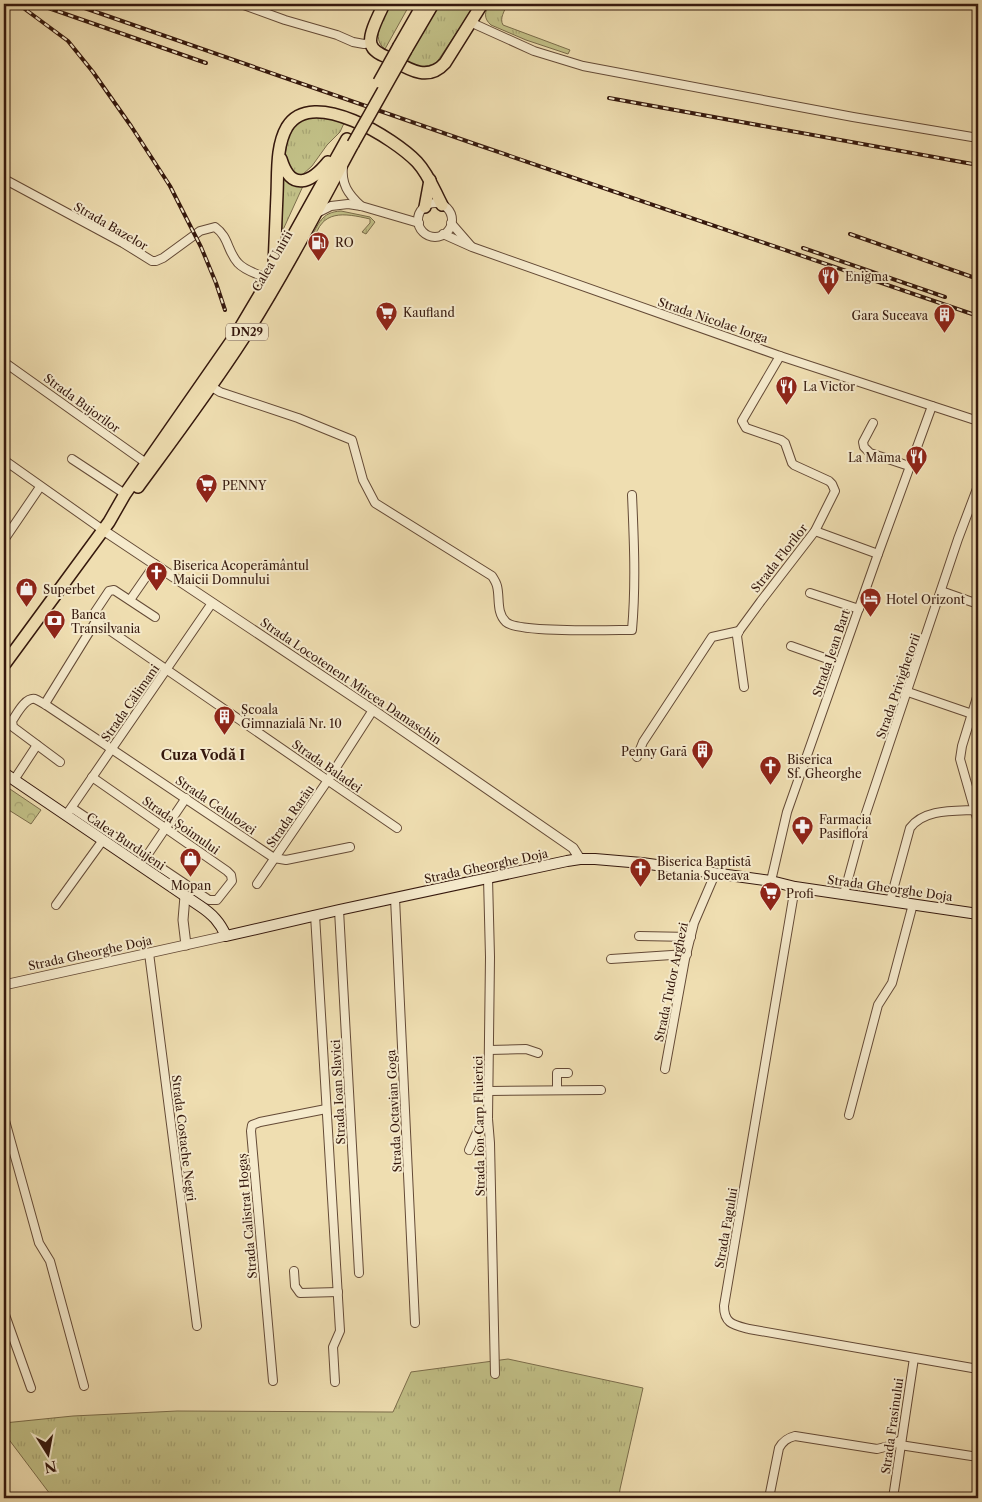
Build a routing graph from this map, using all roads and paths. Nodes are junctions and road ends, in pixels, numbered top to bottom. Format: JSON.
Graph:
{"nodes":[{"id":1,"x":241,"y":4,"type":"edge"},
{"id":2,"x":384,"y":4,"type":"edge"},
{"id":3,"x":423,"y":4,"type":"edge"},
{"id":4,"x":433,"y":4,"type":"edge"},
{"id":5,"x":482,"y":4,"type":"edge"},
{"id":6,"x":470,"y":22,"type":"junction"},
{"id":7,"x":370,"y":43,"type":"junction"},
{"id":8,"x":403,"y":48,"type":"junction"},
{"id":9,"x":978,"y":138,"type":"edge"},
{"id":10,"x":279,"y":152,"type":"junction"},
{"id":11,"x":340,"y":159,"type":"junction"},
{"id":12,"x":4,"y":179,"type":"edge"},
{"id":13,"x":430,"y":180,"type":"junction"},
{"id":14,"x":442,"y":205,"type":"junction"},
{"id":15,"x":361,"y":206,"type":"junction"},
{"id":16,"x":422,"y":210,"type":"junction"},
{"id":17,"x":315,"y":214,"type":"junction"},
{"id":18,"x":395,"y":215,"type":"junction"},
{"id":19,"x":418,"y":223,"type":"junction"},
{"id":20,"x":451,"y":223,"type":"junction"},
{"id":21,"x":443,"y":234,"type":"junction"},
{"id":22,"x":472,"y":247,"type":"junction"},
{"id":23,"x":272,"y":275,"type":"junction"},
{"id":24,"x":780,"y":356,"type":"junction"},
{"id":25,"x":4,"y":362,"type":"edge"},
{"id":26,"x":207,"y":385,"type":"junction"},
{"id":27,"x":932,"y":406,"type":"junction"},
{"id":28,"x":978,"y":421,"type":"edge"},
{"id":29,"x":873,"y":423,"type":"dead end"},
{"id":30,"x":72,"y":459,"type":"dead end"},
{"id":31,"x":4,"y":460,"type":"edge"},
{"id":32,"x":146,"y":463,"type":"junction"},
{"id":33,"x":909,"y":466,"type":"junction"},
{"id":34,"x":978,"y":486,"type":"edge"},
{"id":35,"x":40,"y":487,"type":"junction"},
{"id":36,"x":125,"y":494,"type":"junction"},
{"id":37,"x":632,"y":495,"type":"dead end"},
{"id":38,"x":112,"y":517,"type":"junction"},
{"id":39,"x":103,"y":530,"type":"junction"},
{"id":40,"x":816,"y":531,"type":"junction"},
{"id":41,"x":4,"y":540,"type":"edge"},
{"id":42,"x":878,"y":554,"type":"junction"},
{"id":43,"x":155,"y":564,"type":"junction"},
{"id":44,"x":941,"y":591,"type":"junction"},
{"id":45,"x":810,"y":594,"type":"dead end"},
{"id":46,"x":130,"y":600,"type":"junction"},
{"id":47,"x":212,"y":603,"type":"junction"},
{"id":48,"x":978,"y":604,"type":"edge"},
{"id":49,"x":858,"y":609,"type":"junction"},
{"id":50,"x":155,"y":617,"type":"dead end"},
{"id":51,"x":96,"y":622,"type":"junction"},
{"id":52,"x":739,"y":631,"type":"junction"},
{"id":53,"x":791,"y":646,"type":"dead end"},
{"id":54,"x":5,"y":662,"type":"edge"},
{"id":55,"x":839,"y":663,"type":"junction"},
{"id":56,"x":166,"y":669,"type":"junction"},
{"id":57,"x":744,"y":686,"type":"dead end"},
{"id":58,"x":908,"y":692,"type":"junction"},
{"id":59,"x":978,"y":694,"type":"edge"},
{"id":60,"x":46,"y":705,"type":"junction"},
{"id":61,"x":373,"y":710,"type":"junction"},
{"id":62,"x":975,"y":715,"type":"edge"},
{"id":63,"x":37,"y":746,"type":"junction"},
{"id":64,"x":111,"y":749,"type":"junction"},
{"id":65,"x":637,"y":756,"type":"dead end"},
{"id":66,"x":60,"y":762,"type":"dead end"},
{"id":67,"x":4,"y":773,"type":"edge"},
{"id":68,"x":92,"y":777,"type":"junction"},
{"id":69,"x":14,"y":780,"type":"junction"},
{"id":70,"x":328,"y":780,"type":"junction"},
{"id":71,"x":186,"y":798,"type":"junction"},
{"id":72,"x":975,"y":810,"type":"junction"},
{"id":73,"x":69,"y":811,"type":"junction"},
{"id":74,"x":978,"y":822,"type":"edge"},
{"id":75,"x":166,"y":828,"type":"junction"},
{"id":76,"x":397,"y":828,"type":"dead end"},
{"id":77,"x":103,"y":840,"type":"junction"},
{"id":78,"x":350,"y":847,"type":"dead end"},
{"id":79,"x":146,"y":857,"type":"junction"},
{"id":80,"x":274,"y":858,"type":"junction"},
{"id":81,"x":580,"y":859,"type":"junction"},
{"id":82,"x":715,"y":874,"type":"junction"},
{"id":83,"x":488,"y":878,"type":"junction"},
{"id":84,"x":770,"y":881,"type":"junction"},
{"id":85,"x":258,"y":884,"type":"dead end"},
{"id":86,"x":795,"y":887,"type":"junction"},
{"id":87,"x":844,"y":894,"type":"junction"},
{"id":88,"x":184,"y":896,"type":"junction"},
{"id":89,"x":395,"y":898,"type":"junction"},
{"id":90,"x":890,"y":901,"type":"junction"},
{"id":91,"x":913,"y":904,"type":"junction"},
{"id":92,"x":56,"y":905,"type":"dead end"},
{"id":93,"x":339,"y":910,"type":"junction"},
{"id":94,"x":978,"y":914,"type":"edge"},
{"id":95,"x":315,"y":915,"type":"junction"},
{"id":96,"x":226,"y":936,"type":"junction"},
{"id":97,"x":639,"y":936,"type":"dead end"},
{"id":98,"x":691,"y":938,"type":"junction"},
{"id":99,"x":186,"y":945,"type":"junction"},
{"id":100,"x":149,"y":953,"type":"junction"},
{"id":101,"x":687,"y":954,"type":"junction"},
{"id":102,"x":611,"y":959,"type":"dead end"},
{"id":103,"x":4,"y":985,"type":"edge"},
{"id":104,"x":489,"y":1050,"type":"junction"},
{"id":105,"x":538,"y":1053,"type":"dead end"},
{"id":106,"x":665,"y":1069,"type":"dead end"},
{"id":107,"x":568,"y":1073,"type":"dead end"},
{"id":108,"x":557,"y":1090,"type":"junction"},
{"id":109,"x":601,"y":1090,"type":"dead end"},
{"id":110,"x":489,"y":1091,"type":"junction"},
{"id":111,"x":326,"y":1109,"type":"junction"},
{"id":112,"x":849,"y":1115,"type":"dead end"},
{"id":113,"x":4,"y":1117,"type":"edge"},
{"id":114,"x":488,"y":1119,"type":"junction"},
{"id":115,"x":469,"y":1150,"type":"dead end"},
{"id":116,"x":294,"y":1272,"type":"dead end"},
{"id":117,"x":359,"y":1273,"type":"dead end"},
{"id":118,"x":338,"y":1292,"type":"junction"},
{"id":119,"x":4,"y":1312,"type":"edge"},
{"id":120,"x":415,"y":1323,"type":"dead end"},
{"id":121,"x":197,"y":1326,"type":"dead end"},
{"id":122,"x":914,"y":1358,"type":"junction"},
{"id":123,"x":978,"y":1369,"type":"edge"},
{"id":124,"x":495,"y":1374,"type":"dead end"},
{"id":125,"x":273,"y":1381,"type":"dead end"},
{"id":126,"x":335,"y":1382,"type":"dead end"},
{"id":127,"x":84,"y":1386,"type":"dead end"},
{"id":128,"x":31,"y":1388,"type":"dead end"},
{"id":129,"x":900,"y":1443,"type":"junction"},
{"id":130,"x":978,"y":1457,"type":"edge"},
{"id":131,"x":769,"y":1498,"type":"edge"},
{"id":132,"x":893,"y":1498,"type":"edge"}],
"edges":[{"from":1,"to":7,"type":"street"},
{"from":2,"to":7,"type":"main road"},
{"from":3,"to":8,"type":"main road","name":"Calea Unirii","number":"DN29"},
{"from":4,"to":8,"type":"main road","name":"Calea Unirii","number":"DN29"},
{"from":5,"to":6,"type":"main road"},
{"from":6,"to":7,"type":"main road"},
{"from":6,"to":9,"type":"street"},
{"from":8,"to":11,"type":"main road","name":"Calea Unirii","number":"DN29","bridge":true},
{"from":10,"to":11,"type":"main road"},
{"from":10,"to":13,"type":"main road"},
{"from":10,"to":23,"type":"main road"},
{"from":11,"to":15,"type":"street"},
{"from":11,"to":17,"type":"main road","name":"Calea Unirii","number":"DN29"},
{"from":11,"to":23,"type":"main road","name":"Calea Unirii","number":"DN29"},
{"from":12,"to":23,"type":"street","name":"Strada Bazelor"},
{"from":13,"to":14,"type":"main road"},
{"from":13,"to":16,"type":"main road"},
{"from":14,"to":16,"type":"street"},
{"from":14,"to":20,"type":"street"},
{"from":15,"to":17,"type":"street","name":"Strada Nicolae Iorga"},
{"from":15,"to":18,"type":"street","name":"Strada Nicolae Iorga"},
{"from":16,"to":18,"type":"street"},
{"from":16,"to":19,"type":"street"},
{"from":17,"to":26,"type":"main road","name":"Calea Unirii","number":"DN29"},
{"from":18,"to":19,"type":"street","name":"Strada Nicolae Iorga"},
{"from":19,"to":21,"type":"street","name":"Strada Nicolae Iorga"},
{"from":20,"to":21,"type":"street"},
{"from":20,"to":22,"type":"street"},
{"from":21,"to":22,"type":"street","name":"Strada Nicolae Iorga"},
{"from":22,"to":24,"type":"street","name":"Strada Nicolae Iorga"},
{"from":23,"to":26,"type":"main road","name":"Calea Unirii","number":"DN29"},
{"from":24,"to":27,"type":"street","name":"Strada Nicolae Iorga"},
{"from":24,"to":40,"type":"street","name":"Strada Florilor"},
{"from":25,"to":32,"type":"street","name":"Strada Bujorilor"},
{"from":26,"to":32,"type":"main road","name":"Calea Unirii","number":"DN29"},
{"from":26,"to":37,"type":"street"},
{"from":26,"to":38,"type":"main road","name":"Calea Unirii","number":"DN29"},
{"from":27,"to":28,"type":"street","name":"Strada Nicolae Iorga"},
{"from":27,"to":33,"type":"street","name":"Strada Jean Bart"},
{"from":29,"to":33,"type":"street"},
{"from":30,"to":36,"type":"street"},
{"from":31,"to":35,"type":"street"},
{"from":32,"to":36,"type":"main road","name":"Calea Unirii","number":"DN29"},
{"from":33,"to":42,"type":"street","name":"Strada Jean Bart"},
{"from":34,"to":44,"type":"street","name":"Strada Privighetorii"},
{"from":35,"to":39,"type":"street"},
{"from":35,"to":41,"type":"street"},
{"from":36,"to":38,"type":"main road","name":"Calea Unirii","number":"DN29"},
{"from":38,"to":39,"type":"main road","name":"Calea Unirii","number":"DN29"},
{"from":39,"to":43,"type":"street","name":"Strada Locotenent Mircea Damaschin"},
{"from":39,"to":54,"type":"main road","name":"Calea Unirii","number":"DN29"},
{"from":40,"to":42,"type":"street"},
{"from":40,"to":52,"type":"street","name":"Strada Florilor"},
{"from":42,"to":49,"type":"street","name":"Strada Jean Bart"},
{"from":43,"to":46,"type":"street"},
{"from":43,"to":47,"type":"street","name":"Strada Locotenent Mircea Damaschin"},
{"from":44,"to":48,"type":"street"},
{"from":44,"to":58,"type":"street","name":"Strada Privighetorii"},
{"from":45,"to":49,"type":"street"},
{"from":46,"to":50,"type":"street"},
{"from":46,"to":51,"type":"street"},
{"from":47,"to":56,"type":"street","name":"Strada Călimani"},
{"from":47,"to":61,"type":"street","name":"Strada Locotenent Mircea Damaschin"},
{"from":49,"to":55,"type":"street","name":"Strada Jean Bart"},
{"from":51,"to":56,"type":"street","name":"Strada Baladei"},
{"from":51,"to":60,"type":"street"},
{"from":52,"to":57,"type":"street"},
{"from":52,"to":65,"type":"street"},
{"from":53,"to":55,"type":"street"},
{"from":55,"to":84,"type":"street","name":"Strada Jean Bart"},
{"from":56,"to":64,"type":"street","name":"Strada Călimani"},
{"from":56,"to":70,"type":"street","name":"Strada Baladei"},
{"from":58,"to":62,"type":"street"},
{"from":58,"to":87,"type":"street","name":"Strada Privighetorii"},
{"from":59,"to":62,"type":"street"},
{"from":60,"to":63,"type":"street"},
{"from":60,"to":64,"type":"street","name":"Strada Celulozei"},
{"from":61,"to":70,"type":"street","name":"Strada Rarău"},
{"from":61,"to":81,"type":"street","name":"Strada Locotenent Mircea Damaschin"},
{"from":62,"to":72,"type":"street"},
{"from":63,"to":66,"type":"street"},
{"from":63,"to":69,"type":"street"},
{"from":64,"to":68,"type":"street","name":"Strada Călimani"},
{"from":64,"to":71,"type":"street","name":"Strada Celulozei"},
{"from":67,"to":69,"type":"main road","name":"Calea Burdujeni"},
{"from":68,"to":73,"type":"street","name":"Strada Călimani"},
{"from":68,"to":75,"type":"street","name":"Strada Șoimului"},
{"from":69,"to":73,"type":"main road","name":"Calea Burdujeni"},
{"from":70,"to":76,"type":"street","name":"Strada Baladei"},
{"from":70,"to":80,"type":"street","name":"Strada Rarău"},
{"from":71,"to":75,"type":"street"},
{"from":71,"to":80,"type":"street","name":"Strada Celulozei"},
{"from":72,"to":74,"type":"street"},
{"from":72,"to":90,"type":"street"},
{"from":73,"to":77,"type":"main road","name":"Calea Burdujeni"},
{"from":73,"to":79,"type":"street"},
{"from":75,"to":79,"type":"street"},
{"from":75,"to":79,"type":"street","name":"Strada Șoimului"},
{"from":77,"to":88,"type":"main road","name":"Calea Burdujeni"},
{"from":77,"to":92,"type":"street"},
{"from":78,"to":80,"type":"street","name":"Strada Rarău"},
{"from":80,"to":85,"type":"street","name":"Strada Rarău"},
{"from":81,"to":82,"type":"main road","name":"Strada Gheorghe Doja"},
{"from":81,"to":83,"type":"main road","name":"Strada Gheorghe Doja"},
{"from":82,"to":84,"type":"main road","name":"Strada Gheorghe Doja"},
{"from":82,"to":98,"type":"street","name":"Strada Tudor Arghezi"},
{"from":83,"to":89,"type":"main road","name":"Strada Gheorghe Doja"},
{"from":83,"to":104,"type":"street","name":"Strada Ion Carp Fluierici"},
{"from":84,"to":86,"type":"main road","name":"Strada Gheorghe Doja"},
{"from":86,"to":87,"type":"main road","name":"Strada Gheorghe Doja"},
{"from":86,"to":122,"type":"street","name":"Strada Fagului"},
{"from":87,"to":90,"type":"main road","name":"Strada Gheorghe Doja"},
{"from":88,"to":96,"type":"main road","name":"Calea Burdujeni"},
{"from":88,"to":99,"type":"street"},
{"from":89,"to":93,"type":"main road","name":"Strada Gheorghe Doja"},
{"from":89,"to":120,"type":"street","name":"Strada Octavian Goga"},
{"from":90,"to":91,"type":"main road","name":"Strada Gheorghe Doja"},
{"from":91,"to":94,"type":"main road","name":"Strada Gheorghe Doja"},
{"from":91,"to":112,"type":"street"},
{"from":93,"to":95,"type":"main road","name":"Strada Gheorghe Doja"},
{"from":93,"to":117,"type":"street","name":"Strada Ioan Slavici"},
{"from":95,"to":96,"type":"main road","name":"Strada Gheorghe Doja"},
{"from":95,"to":111,"type":"street"},
{"from":96,"to":99,"type":"street","name":"Strada Gheorghe Doja"},
{"from":97,"to":98,"type":"street"},
{"from":98,"to":101,"type":"street","name":"Strada Tudor Arghezi"},
{"from":99,"to":100,"type":"street","name":"Strada Gheorghe Doja"},
{"from":100,"to":103,"type":"street","name":"Strada Gheorghe Doja"},
{"from":100,"to":121,"type":"street","name":"Strada Costache Negri"},
{"from":101,"to":102,"type":"street"},
{"from":101,"to":106,"type":"street","name":"Strada Tudor Arghezi"},
{"from":104,"to":105,"type":"street"},
{"from":104,"to":110,"type":"street","name":"Strada Ion Carp Fluierici"},
{"from":107,"to":108,"type":"street"},
{"from":108,"to":109,"type":"street"},
{"from":108,"to":110,"type":"street"},
{"from":110,"to":114,"type":"street","name":"Strada Ion Carp Fluierici"},
{"from":111,"to":118,"type":"street"},
{"from":111,"to":125,"type":"street","name":"Strada Calistrat Hogaș"},
{"from":113,"to":127,"type":"street"},
{"from":114,"to":115,"type":"street"},
{"from":114,"to":124,"type":"street","name":"Strada Ion Carp Fluierici"},
{"from":116,"to":118,"type":"street"},
{"from":118,"to":126,"type":"street"},
{"from":119,"to":128,"type":"street"},
{"from":122,"to":123,"type":"street","name":"Strada Fagului"},
{"from":122,"to":129,"type":"street","name":"Strada Frasinului"},
{"from":129,"to":130,"type":"street"},
{"from":129,"to":131,"type":"street"},
{"from":129,"to":132,"type":"street","name":"Strada Frasinului"}]}
